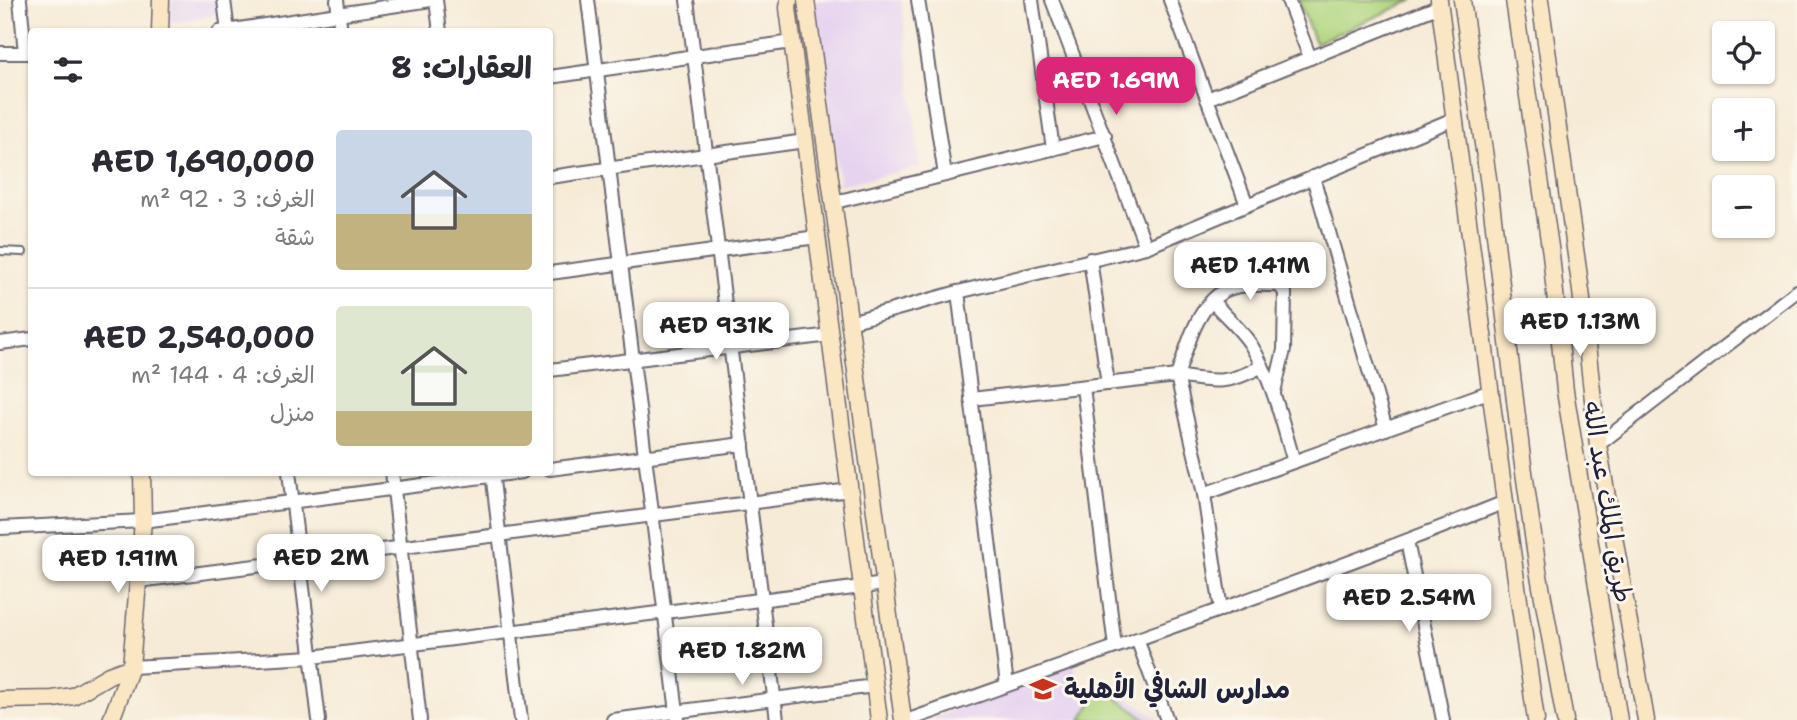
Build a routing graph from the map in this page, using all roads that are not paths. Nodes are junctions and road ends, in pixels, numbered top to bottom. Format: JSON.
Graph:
{"nodes":[{"id":1,"x":20,"y":0,"type":"edge"},
{"id":2,"x":161,"y":0,"type":"edge"},
{"id":3,"x":224,"y":0,"type":"edge"},
{"id":4,"x":337,"y":0,"type":"edge"},
{"id":5,"x":434,"y":0,"type":"edge"},
{"id":6,"x":587,"y":0,"type":"edge"},
{"id":7,"x":687,"y":0,"type":"edge"},
{"id":8,"x":789,"y":0,"type":"edge"},
{"id":9,"x":806,"y":0,"type":"edge"},
{"id":10,"x":918,"y":0,"type":"edge"},
{"id":11,"x":1032,"y":0,"type":"edge"},
{"id":12,"x":1052,"y":0,"type":"edge"},
{"id":13,"x":1170,"y":0,"type":"edge"},
{"id":14,"x":1288,"y":0,"type":"edge"},
{"id":15,"x":1462,"y":0,"type":"edge"},
{"id":16,"x":1514,"y":0,"type":"edge"},
{"id":17,"x":1540,"y":0,"type":"edge"},
{"id":18,"x":1440,"y":3,"type":"edge"},
{"id":19,"x":339,"y":14,"type":"junction"},
{"id":20,"x":160,"y":28,"type":"edge"},
{"id":21,"x":225,"y":28,"type":"edge"},
{"id":22,"x":245,"y":28,"type":"edge"},
{"id":23,"x":341,"y":28,"type":"edge"},
{"id":24,"x":439,"y":28,"type":"edge"},
{"id":25,"x":792,"y":42,"type":"junction"},
{"id":26,"x":0,"y":52,"type":"edge"},
{"id":27,"x":28,"y":53,"type":"edge"},
{"id":28,"x":694,"y":56,"type":"junction"},
{"id":29,"x":1310,"y":58,"type":"junction"},
{"id":30,"x":596,"y":70,"type":"junction"},
{"id":31,"x":553,"y":77,"type":"edge"},
{"id":32,"x":1207,"y":99,"type":"junction"},
{"id":33,"x":1456,"y":118,"type":"junction"},
{"id":34,"x":1105,"y":136,"type":"junction"},
{"id":35,"x":805,"y":141,"type":"junction"},
{"id":36,"x":1458,"y":142,"type":"junction"},
{"id":37,"x":1053,"y":149,"type":"junction"},
{"id":38,"x":707,"y":154,"type":"junction"},
{"id":39,"x":607,"y":168,"type":"junction"},
{"id":40,"x":945,"y":175,"type":"junction"},
{"id":41,"x":553,"y":177,"type":"edge"},
{"id":42,"x":1313,"y":177,"type":"junction"},
{"id":43,"x":1489,"y":185,"type":"junction"},
{"id":44,"x":835,"y":202,"type":"junction"},
{"id":45,"x":1247,"y":205,"type":"junction"},
{"id":46,"x":817,"y":237,"type":"junction"},
{"id":47,"x":1146,"y":247,"type":"junction"},
{"id":48,"x":719,"y":250,"type":"junction"},
{"id":49,"x":0,"y":251,"type":"edge"},
{"id":50,"x":23,"y":252,"type":"dead end"},
{"id":51,"x":1090,"y":260,"type":"junction"},
{"id":52,"x":620,"y":264,"type":"junction"},
{"id":53,"x":553,"y":273,"type":"edge"},
{"id":54,"x":1797,"y":291,"type":"edge"},
{"id":55,"x":957,"y":292,"type":"junction"},
{"id":56,"x":1212,"y":301,"type":"junction"},
{"id":57,"x":850,"y":322,"type":"junction"},
{"id":58,"x":830,"y":335,"type":"junction"},
{"id":59,"x":28,"y":340,"type":"edge"},
{"id":60,"x":0,"y":343,"type":"edge"},
{"id":61,"x":731,"y":348,"type":"junction"},
{"id":62,"x":633,"y":360,"type":"junction"},
{"id":63,"x":1262,"y":366,"type":"junction"},
{"id":64,"x":553,"y":370,"type":"edge"},
{"id":65,"x":1177,"y":376,"type":"junction"},
{"id":66,"x":1108,"y":384,"type":"junction"},
{"id":67,"x":1083,"y":387,"type":"junction"},
{"id":68,"x":1491,"y":391,"type":"junction"},
{"id":69,"x":1274,"y":392,"type":"junction"},
{"id":70,"x":971,"y":400,"type":"junction"},
{"id":71,"x":1386,"y":429,"type":"junction"},
{"id":72,"x":743,"y":444,"type":"junction"},
{"id":73,"x":1598,"y":446,"type":"junction"},
{"id":74,"x":645,"y":457,"type":"junction"},
{"id":75,"x":1294,"y":462,"type":"junction"},
{"id":76,"x":553,"y":469,"type":"edge"},
{"id":77,"x":142,"y":476,"type":"edge"},
{"id":78,"x":290,"y":476,"type":"edge"},
{"id":79,"x":392,"y":476,"type":"edge"},
{"id":80,"x":479,"y":476,"type":"edge"},
{"id":81,"x":492,"y":476,"type":"edge"},
{"id":82,"x":394,"y":489,"type":"junction"},
{"id":83,"x":849,"y":490,"type":"junction"},
{"id":84,"x":1203,"y":494,"type":"junction"},
{"id":85,"x":293,"y":502,"type":"junction"},
{"id":86,"x":1505,"y":502,"type":"junction"},
{"id":87,"x":750,"y":503,"type":"junction"},
{"id":88,"x":652,"y":516,"type":"junction"},
{"id":89,"x":143,"y":521,"type":"junction"},
{"id":90,"x":0,"y":528,"type":"edge"},
{"id":91,"x":499,"y":535,"type":"junction"},
{"id":92,"x":1407,"y":541,"type":"junction"},
{"id":93,"x":400,"y":548,"type":"junction"},
{"id":94,"x":300,"y":560,"type":"junction"},
{"id":95,"x":138,"y":580,"type":"junction"},
{"id":96,"x":885,"y":584,"type":"junction"},
{"id":97,"x":862,"y":587,"type":"junction"},
{"id":98,"x":762,"y":600,"type":"junction"},
{"id":99,"x":1221,"y":610,"type":"junction"},
{"id":100,"x":664,"y":612,"type":"junction"},
{"id":101,"x":511,"y":631,"type":"junction"},
{"id":102,"x":1137,"y":639,"type":"junction"},
{"id":103,"x":412,"y":644,"type":"junction"},
{"id":104,"x":1115,"y":647,"type":"junction"},
{"id":105,"x":312,"y":657,"type":"junction"},
{"id":106,"x":131,"y":667,"type":"junction"},
{"id":107,"x":1007,"y":685,"type":"junction"},
{"id":108,"x":874,"y":686,"type":"junction"},
{"id":109,"x":775,"y":699,"type":"junction"},
{"id":110,"x":0,"y":700,"type":"edge"},
{"id":111,"x":677,"y":716,"type":"edge"},
{"id":112,"x":111,"y":720,"type":"edge"},
{"id":113,"x":319,"y":720,"type":"edge"},
{"id":114,"x":420,"y":720,"type":"edge"},
{"id":115,"x":522,"y":720,"type":"edge"},
{"id":116,"x":613,"y":720,"type":"edge"},
{"id":117,"x":777,"y":720,"type":"edge"},
{"id":118,"x":879,"y":720,"type":"edge"},
{"id":119,"x":903,"y":720,"type":"edge"},
{"id":120,"x":909,"y":720,"type":"edge"},
{"id":121,"x":1167,"y":720,"type":"edge"},
{"id":122,"x":1443,"y":720,"type":"edge"},
{"id":123,"x":1536,"y":720,"type":"edge"},
{"id":124,"x":1565,"y":720,"type":"edge"},
{"id":125,"x":1619,"y":720,"type":"edge"},
{"id":126,"x":1646,"y":720,"type":"edge"}],
"edges":[{"from":1,"to":27,"type":"street"},
{"from":2,"to":20,"type":"street"},
{"from":3,"to":21,"type":"street"},
{"from":4,"to":19,"type":"street"},
{"from":5,"to":19,"type":"street"},
{"from":5,"to":24,"type":"street"},
{"from":6,"to":30,"type":"street"},
{"from":7,"to":28,"type":"street"},
{"from":8,"to":25,"type":"street"},
{"from":9,"to":44,"type":"street"},
{"from":10,"to":40,"type":"street"},
{"from":11,"to":37,"type":"street"},
{"from":12,"to":34,"type":"street"},
{"from":13,"to":32,"type":"street"},
{"from":14,"to":29,"type":"street"},
{"from":15,"to":43,"type":"street"},
{"from":16,"to":125,"type":"street","name":"طريق الملك عبد الله"},
{"from":17,"to":73,"type":"street"},
{"from":18,"to":29,"type":"street"},
{"from":18,"to":33,"type":"street"},
{"from":19,"to":22,"type":"street"},
{"from":19,"to":23,"type":"street"},
{"from":25,"to":28,"type":"street"},
{"from":25,"to":35,"type":"street"},
{"from":26,"to":27,"type":"street"},
{"from":28,"to":30,"type":"street"},
{"from":28,"to":38,"type":"street"},
{"from":29,"to":32,"type":"street"},
{"from":30,"to":31,"type":"street"},
{"from":30,"to":39,"type":"street"},
{"from":32,"to":45,"type":"street"},
{"from":33,"to":36,"type":"street"},
{"from":33,"to":42,"type":"street"},
{"from":34,"to":37,"type":"street"},
{"from":34,"to":47,"type":"street"},
{"from":35,"to":38,"type":"street"},
{"from":35,"to":46,"type":"street"},
{"from":36,"to":43,"type":"street"},
{"from":36,"to":68,"type":"street"},
{"from":37,"to":40,"type":"street"},
{"from":38,"to":39,"type":"street"},
{"from":38,"to":48,"type":"street"},
{"from":39,"to":41,"type":"street"},
{"from":39,"to":52,"type":"street"},
{"from":40,"to":44,"type":"street"},
{"from":42,"to":45,"type":"street"},
{"from":42,"to":71,"type":"street"},
{"from":43,"to":124,"type":"street"},
{"from":44,"to":57,"type":"street"},
{"from":45,"to":47,"type":"street"},
{"from":46,"to":48,"type":"street"},
{"from":46,"to":58,"type":"street"},
{"from":47,"to":51,"type":"street"},
{"from":48,"to":52,"type":"street"},
{"from":48,"to":61,"type":"street"},
{"from":49,"to":50,"type":"lane"},
{"from":51,"to":55,"type":"street"},
{"from":51,"to":66,"type":"street"},
{"from":52,"to":53,"type":"street"},
{"from":52,"to":62,"type":"street"},
{"from":54,"to":73,"type":"street"},
{"from":55,"to":57,"type":"street"},
{"from":55,"to":70,"type":"street"},
{"from":56,"to":63,"type":"street"},
{"from":56,"to":65,"type":"street"},
{"from":56,"to":69,"type":"street"},
{"from":57,"to":96,"type":"street"},
{"from":58,"to":61,"type":"street"},
{"from":58,"to":83,"type":"street"},
{"from":59,"to":60,"type":"street"},
{"from":61,"to":62,"type":"street"},
{"from":61,"to":72,"type":"street"},
{"from":62,"to":64,"type":"street"},
{"from":62,"to":74,"type":"street"},
{"from":63,"to":65,"type":"street"},
{"from":63,"to":69,"type":"street"},
{"from":65,"to":66,"type":"street"},
{"from":65,"to":84,"type":"street"},
{"from":66,"to":67,"type":"street"},
{"from":67,"to":70,"type":"street"},
{"from":67,"to":104,"type":"street"},
{"from":68,"to":71,"type":"street"},
{"from":68,"to":86,"type":"street"},
{"from":69,"to":75,"type":"street"},
{"from":70,"to":107,"type":"street"},
{"from":71,"to":75,"type":"street"},
{"from":72,"to":74,"type":"street"},
{"from":72,"to":87,"type":"street"},
{"from":73,"to":126,"type":"street"},
{"from":74,"to":76,"type":"street"},
{"from":74,"to":88,"type":"street"},
{"from":75,"to":84,"type":"street"},
{"from":77,"to":89,"type":"street"},
{"from":78,"to":85,"type":"street"},
{"from":79,"to":82,"type":"street"},
{"from":80,"to":82,"type":"street"},
{"from":81,"to":91,"type":"street"},
{"from":82,"to":85,"type":"street"},
{"from":82,"to":93,"type":"street"},
{"from":83,"to":87,"type":"street"},
{"from":83,"to":97,"type":"street"},
{"from":84,"to":99,"type":"street"},
{"from":85,"to":89,"type":"street"},
{"from":85,"to":94,"type":"street"},
{"from":86,"to":92,"type":"street"},
{"from":86,"to":123,"type":"street"},
{"from":87,"to":88,"type":"street"},
{"from":87,"to":98,"type":"street"},
{"from":88,"to":91,"type":"street"},
{"from":88,"to":100,"type":"street"},
{"from":89,"to":90,"type":"street"},
{"from":89,"to":95,"type":"street"},
{"from":91,"to":93,"type":"street"},
{"from":91,"to":101,"type":"street"},
{"from":92,"to":99,"type":"street"},
{"from":92,"to":122,"type":"street"},
{"from":93,"to":94,"type":"street"},
{"from":93,"to":103,"type":"street"},
{"from":94,"to":95,"type":"street"},
{"from":94,"to":105,"type":"street"},
{"from":95,"to":106,"type":"street"},
{"from":96,"to":97,"type":"street"},
{"from":96,"to":119,"type":"street"},
{"from":97,"to":98,"type":"street"},
{"from":97,"to":108,"type":"street"},
{"from":98,"to":100,"type":"street"},
{"from":98,"to":109,"type":"street"},
{"from":99,"to":102,"type":"street"},
{"from":100,"to":101,"type":"street"},
{"from":100,"to":111,"type":"street"},
{"from":101,"to":103,"type":"street"},
{"from":101,"to":115,"type":"street"},
{"from":102,"to":104,"type":"street"},
{"from":102,"to":121,"type":"street"},
{"from":103,"to":105,"type":"street"},
{"from":103,"to":114,"type":"street"},
{"from":104,"to":107,"type":"street"},
{"from":105,"to":106,"type":"street"},
{"from":105,"to":113,"type":"street"},
{"from":106,"to":110,"type":"street"},
{"from":106,"to":112,"type":"street"},
{"from":107,"to":120,"type":"street"},
{"from":108,"to":109,"type":"street"},
{"from":108,"to":118,"type":"street"},
{"from":109,"to":111,"type":"street"},
{"from":109,"to":117,"type":"street"},
{"from":111,"to":116,"type":"street"}]}
